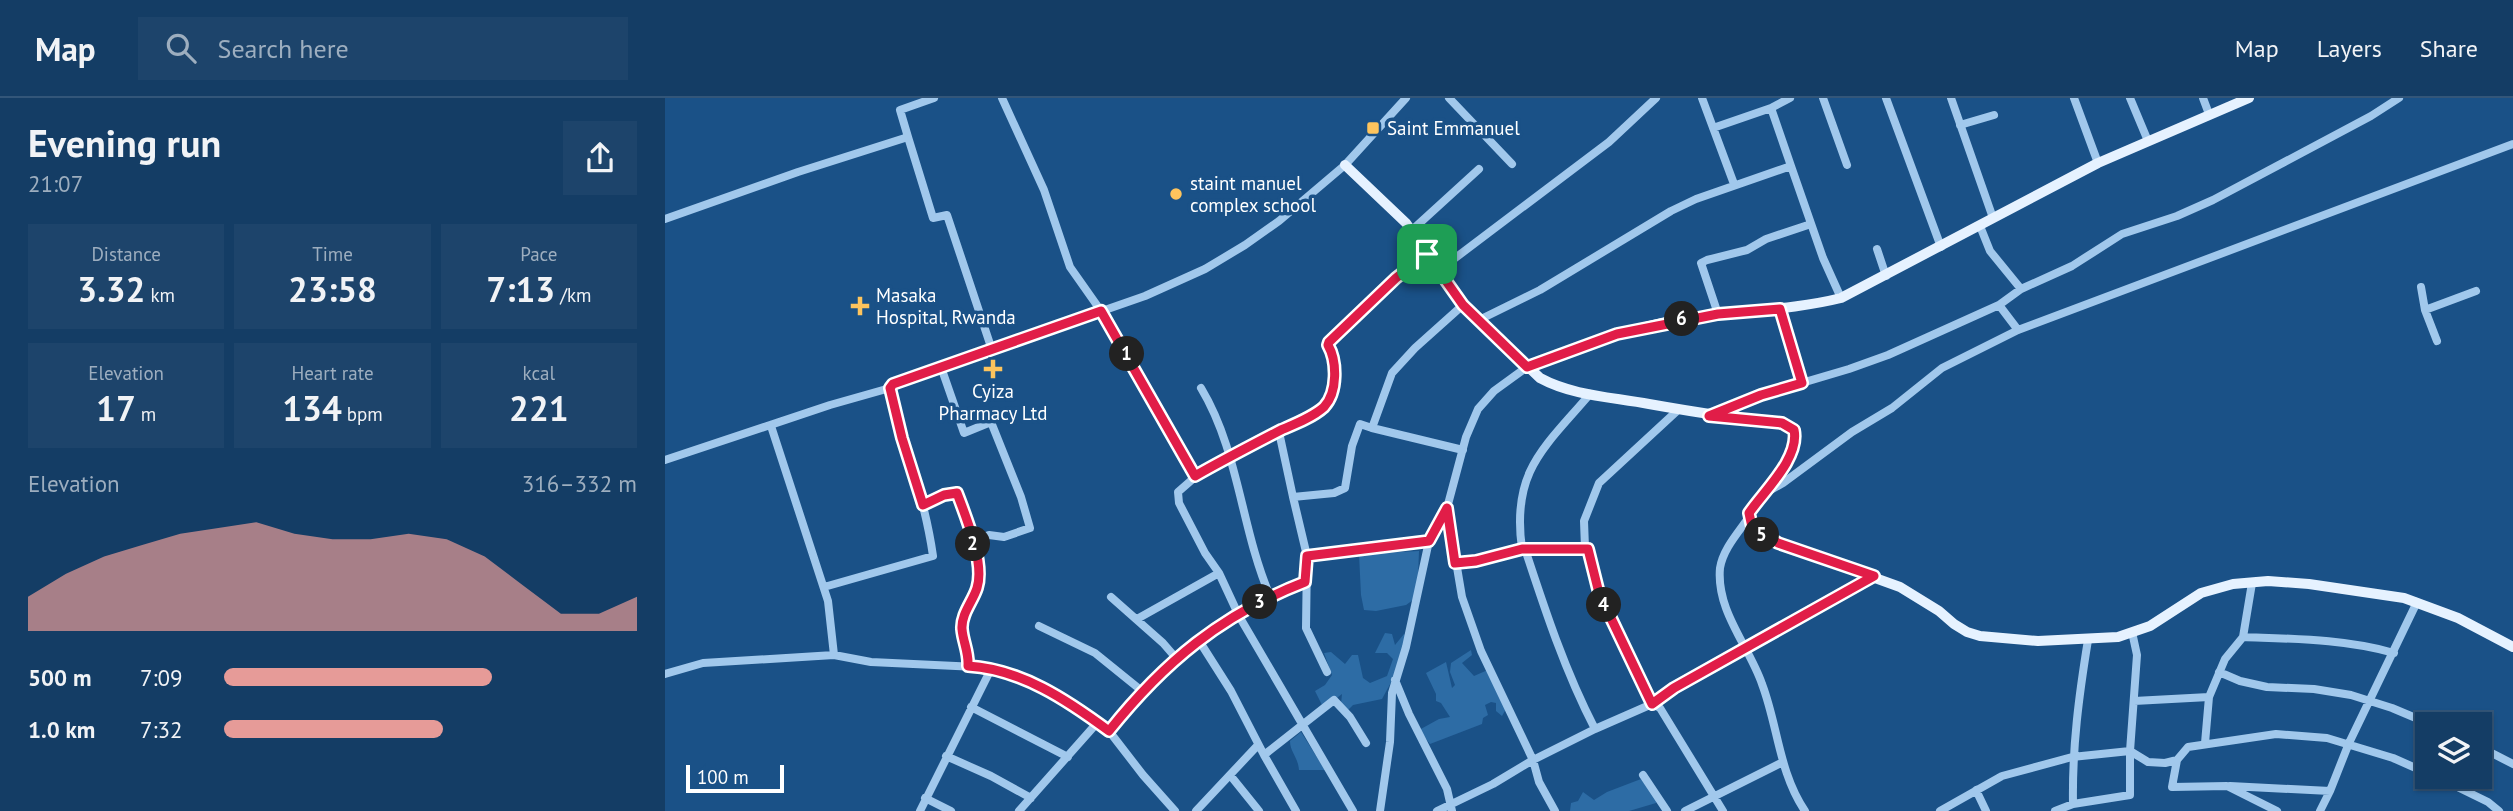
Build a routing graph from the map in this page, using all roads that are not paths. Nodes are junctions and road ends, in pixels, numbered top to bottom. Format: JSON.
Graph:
{"nodes":[{"id":1,"x":934,"y":98,"type":"edge"},
{"id":2,"x":1002,"y":98,"type":"edge"},
{"id":3,"x":1406,"y":98,"type":"edge"},
{"id":4,"x":1449,"y":98,"type":"edge"},
{"id":5,"x":1656,"y":98,"type":"edge"},
{"id":6,"x":1702,"y":98,"type":"edge"},
{"id":7,"x":1790,"y":98,"type":"edge"},
{"id":8,"x":1823,"y":98,"type":"edge"},
{"id":9,"x":1886,"y":98,"type":"edge"},
{"id":10,"x":1951,"y":98,"type":"edge"},
{"id":11,"x":2074,"y":98,"type":"edge"},
{"id":12,"x":2130,"y":98,"type":"edge"},
{"id":13,"x":2203,"y":98,"type":"edge"},
{"id":14,"x":2249,"y":98,"type":"edge"},
{"id":15,"x":2399,"y":98,"type":"edge"},
{"id":16,"x":1770,"y":108,"type":"junction"},
{"id":17,"x":2209,"y":114,"type":"junction"},
{"id":18,"x":1994,"y":115,"type":"dead end"},
{"id":19,"x":1960,"y":125,"type":"junction"},
{"id":20,"x":1713,"y":128,"type":"junction"},
{"id":21,"x":908,"y":137,"type":"junction"},
{"id":22,"x":2148,"y":141,"type":"junction"},
{"id":23,"x":2513,"y":144,"type":"edge"},
{"id":24,"x":2098,"y":163,"type":"junction"},
{"id":25,"x":1512,"y":164,"type":"dead end"},
{"id":26,"x":1345,"y":165,"type":"junction"},
{"id":27,"x":1847,"y":165,"type":"dead end"},
{"id":28,"x":1791,"y":166,"type":"junction"},
{"id":29,"x":1479,"y":169,"type":"dead end"},
{"id":30,"x":1734,"y":184,"type":"junction"},
{"id":31,"x":1993,"y":218,"type":"junction"},
{"id":32,"x":665,"y":219,"type":"edge"},
{"id":33,"x":1811,"y":223,"type":"junction"},
{"id":34,"x":1980,"y":226,"type":"junction"},
{"id":35,"x":1411,"y":231,"type":"junction"},
{"id":36,"x":1941,"y":247,"type":"junction"},
{"id":37,"x":1877,"y":249,"type":"dead end"},
{"id":38,"x":1427,"y":254,"type":"junction"},
{"id":39,"x":1438,"y":271,"type":"junction"},
{"id":40,"x":1886,"y":276,"type":"junction"},
{"id":41,"x":2421,"y":288,"type":"dead end"},
{"id":42,"x":2021,"y":289,"type":"junction"},
{"id":43,"x":2476,"y":291,"type":"dead end"},
{"id":44,"x":1842,"y":298,"type":"junction"},
{"id":45,"x":1463,"y":305,"type":"junction"},
{"id":46,"x":1999,"y":305,"type":"junction"},
{"id":47,"x":1780,"y":309,"type":"junction"},
{"id":48,"x":2425,"y":310,"type":"junction"},
{"id":49,"x":1101,"y":311,"type":"junction"},
{"id":50,"x":1718,"y":314,"type":"junction"},
{"id":51,"x":1479,"y":320,"type":"junction"},
{"id":52,"x":2018,"y":330,"type":"junction"},
{"id":53,"x":2437,"y":341,"type":"dead end"},
{"id":54,"x":992,"y":350,"type":"junction"},
{"id":55,"x":941,"y":367,"type":"junction"},
{"id":56,"x":1527,"y":367,"type":"junction"},
{"id":57,"x":1802,"y":383,"type":"junction"},
{"id":58,"x":890,"y":388,"type":"junction"},
{"id":59,"x":1201,"y":388,"type":"dead end"},
{"id":60,"x":1590,"y":394,"type":"junction"},
{"id":61,"x":1678,"y":410,"type":"junction"},
{"id":62,"x":1709,"y":416,"type":"junction"},
{"id":63,"x":771,"y":426,"type":"junction"},
{"id":64,"x":1372,"y":428,"type":"junction"},
{"id":65,"x":1279,"y":432,"type":"junction"},
{"id":66,"x":1463,"y":450,"type":"junction"},
{"id":67,"x":1229,"y":457,"type":"junction"},
{"id":68,"x":665,"y":460,"type":"edge"},
{"id":69,"x":1195,"y":476,"type":"junction"},
{"id":70,"x":1767,"y":492,"type":"junction"},
{"id":71,"x":1293,"y":497,"type":"junction"},
{"id":72,"x":923,"y":505,"type":"junction"},
{"id":73,"x":1447,"y":508,"type":"junction"},
{"id":74,"x":1749,"y":517,"type":"junction"},
{"id":75,"x":972,"y":541,"type":"junction"},
{"id":76,"x":1429,"y":541,"type":"junction"},
{"id":77,"x":1585,"y":548,"type":"junction"},
{"id":78,"x":1523,"y":549,"type":"junction"},
{"id":79,"x":1307,"y":556,"type":"junction"},
{"id":80,"x":1455,"y":563,"type":"junction"},
{"id":81,"x":1219,"y":573,"type":"junction"},
{"id":82,"x":1874,"y":576,"type":"junction"},
{"id":83,"x":1305,"y":582,"type":"junction"},
{"id":84,"x":2252,"y":583,"type":"junction"},
{"id":85,"x":824,"y":587,"type":"junction"},
{"id":86,"x":1270,"y":596,"type":"junction"},
{"id":87,"x":1111,"y":597,"type":"dead end"},
{"id":88,"x":2417,"y":603,"type":"junction"},
{"id":89,"x":1239,"y":616,"type":"junction"},
{"id":90,"x":1137,"y":619,"type":"junction"},
{"id":91,"x":1039,"y":626,"type":"dead end"},
{"id":92,"x":2132,"y":632,"type":"junction"},
{"id":93,"x":2243,"y":637,"type":"junction"},
{"id":94,"x":1198,"y":639,"type":"junction"},
{"id":95,"x":2088,"y":640,"type":"junction"},
{"id":96,"x":2513,"y":647,"type":"edge"},
{"id":97,"x":1744,"y":649,"type":"junction"},
{"id":98,"x":2394,"y":653,"type":"junction"},
{"id":99,"x":834,"y":655,"type":"junction"},
{"id":100,"x":1176,"y":657,"type":"junction"},
{"id":101,"x":968,"y":666,"type":"junction"},
{"id":102,"x":991,"y":669,"type":"junction"},
{"id":103,"x":1327,"y":673,"type":"dead end"},
{"id":104,"x":2219,"y":673,"type":"junction"},
{"id":105,"x":665,"y":674,"type":"edge"},
{"id":106,"x":1395,"y":680,"type":"junction"},
{"id":107,"x":1142,"y":691,"type":"junction"},
{"id":108,"x":2209,"y":697,"type":"junction"},
{"id":109,"x":2134,"y":701,"type":"junction"},
{"id":110,"x":2370,"y":702,"type":"junction"},
{"id":111,"x":1652,"y":704,"type":"junction"},
{"id":112,"x":971,"y":707,"type":"junction"},
{"id":113,"x":2415,"y":718,"type":"edge"},
{"id":114,"x":1097,"y":723,"type":"junction"},
{"id":115,"x":1302,"y":724,"type":"junction"},
{"id":116,"x":1595,"y":729,"type":"junction"},
{"id":117,"x":1109,"y":731,"type":"junction"},
{"id":118,"x":1366,"y":743,"type":"dead end"},
{"id":119,"x":2205,"y":743,"type":"junction"},
{"id":120,"x":2349,"y":743,"type":"junction"},
{"id":121,"x":1258,"y":745,"type":"junction"},
{"id":122,"x":2130,"y":751,"type":"junction"},
{"id":123,"x":2492,"y":753,"type":"edge"},
{"id":124,"x":1264,"y":755,"type":"junction"},
{"id":125,"x":946,"y":756,"type":"junction"},
{"id":126,"x":1067,"y":757,"type":"junction"},
{"id":127,"x":2072,"y":757,"type":"junction"},
{"id":128,"x":1533,"y":760,"type":"junction"},
{"id":129,"x":2177,"y":760,"type":"junction"},
{"id":130,"x":1783,"y":762,"type":"junction"},
{"id":131,"x":2513,"y":764,"type":"edge"},
{"id":132,"x":2415,"y":768,"type":"edge"},
{"id":133,"x":1230,"y":775,"type":"junction"},
{"id":134,"x":1643,"y":775,"type":"dead end"},
{"id":135,"x":2227,"y":786,"type":"junction"},
{"id":136,"x":2462,"y":789,"type":"edge"},
{"id":137,"x":1976,"y":790,"type":"junction"},
{"id":138,"x":2330,"y":791,"type":"junction"},
{"id":139,"x":1716,"y":796,"type":"junction"},
{"id":140,"x":925,"y":798,"type":"junction"},
{"id":141,"x":1031,"y":798,"type":"junction"},
{"id":142,"x":2073,"y":804,"type":"junction"},
{"id":143,"x":1451,"y":808,"type":"edge"},
{"id":144,"x":1024,"y":809,"type":"edge"},
{"id":145,"x":920,"y":811,"type":"edge"},
{"id":146,"x":951,"y":811,"type":"edge"},
{"id":147,"x":1175,"y":811,"type":"edge"},
{"id":148,"x":1196,"y":811,"type":"edge"},
{"id":149,"x":1259,"y":811,"type":"edge"},
{"id":150,"x":1296,"y":811,"type":"edge"},
{"id":151,"x":1353,"y":811,"type":"edge"},
{"id":152,"x":1380,"y":811,"type":"edge"},
{"id":153,"x":1437,"y":811,"type":"edge"},
{"id":154,"x":1555,"y":811,"type":"edge"},
{"id":155,"x":1667,"y":811,"type":"edge"},
{"id":156,"x":1685,"y":811,"type":"edge"},
{"id":157,"x":1723,"y":811,"type":"edge"},
{"id":158,"x":1805,"y":811,"type":"edge"},
{"id":159,"x":1940,"y":811,"type":"edge"},
{"id":160,"x":1986,"y":811,"type":"edge"},
{"id":161,"x":2055,"y":811,"type":"edge"},
{"id":162,"x":2277,"y":811,"type":"edge"},
{"id":163,"x":2320,"y":811,"type":"edge"},
{"id":164,"x":2499,"y":811,"type":"edge"}],
"edges":[{"from":1,"to":21,"type":"street"},
{"from":2,"to":49,"type":"street"},
{"from":3,"to":26,"type":"street"},
{"from":4,"to":25,"type":"street"},
{"from":5,"to":39,"type":"street"},
{"from":6,"to":20,"type":"street"},
{"from":7,"to":16,"type":"street"},
{"from":8,"to":27,"type":"street"},
{"from":9,"to":36,"type":"street"},
{"from":10,"to":19,"type":"street"},
{"from":11,"to":24,"type":"street"},
{"from":12,"to":22,"type":"street"},
{"from":13,"to":17,"type":"street"},
{"from":14,"to":17,"type":"main road"},
{"from":15,"to":42,"type":"street"},
{"from":16,"to":20,"type":"street"},
{"from":16,"to":28,"type":"street"},
{"from":17,"to":22,"type":"main road"},
{"from":18,"to":19,"type":"street"},
{"from":19,"to":31,"type":"street"},
{"from":20,"to":30,"type":"street"},
{"from":21,"to":32,"type":"street"},
{"from":21,"to":54,"type":"street"},
{"from":22,"to":24,"type":"main road"},
{"from":23,"to":52,"type":"street"},
{"from":24,"to":31,"type":"main road"},
{"from":26,"to":35,"type":"main road"},
{"from":26,"to":49,"type":"street"},
{"from":28,"to":30,"type":"street"},
{"from":28,"to":33,"type":"street"},
{"from":29,"to":35,"type":"street"},
{"from":30,"to":51,"type":"street"},
{"from":31,"to":34,"type":"main road"},
{"from":33,"to":44,"type":"street"},
{"from":33,"to":50,"type":"street"},
{"from":34,"to":36,"type":"main road"},
{"from":34,"to":42,"type":"street"},
{"from":35,"to":38,"type":"main road"},
{"from":36,"to":40,"type":"main road"},
{"from":37,"to":40,"type":"street"},
{"from":38,"to":39,"type":"main road"},
{"from":38,"to":65,"type":"street"},
{"from":39,"to":45,"type":"main road"},
{"from":40,"to":44,"type":"main road"},
{"from":41,"to":48,"type":"street"},
{"from":42,"to":46,"type":"street"},
{"from":43,"to":48,"type":"street"},
{"from":44,"to":47,"type":"main road"},
{"from":45,"to":51,"type":"main road"},
{"from":45,"to":64,"type":"street"},
{"from":46,"to":52,"type":"street"},
{"from":46,"to":57,"type":"street"},
{"from":47,"to":50,"type":"main road"},
{"from":47,"to":57,"type":"street"},
{"from":48,"to":53,"type":"street"},
{"from":49,"to":54,"type":"street"},
{"from":49,"to":69,"type":"street"},
{"from":50,"to":56,"type":"main road"},
{"from":51,"to":56,"type":"main road"},
{"from":52,"to":70,"type":"street"},
{"from":54,"to":55,"type":"street"},
{"from":55,"to":58,"type":"street"},
{"from":55,"to":75,"type":"street"},
{"from":56,"to":60,"type":"main road"},
{"from":56,"to":66,"type":"street"},
{"from":57,"to":62,"type":"street"},
{"from":58,"to":63,"type":"street"},
{"from":58,"to":72,"type":"street"},
{"from":59,"to":67,"type":"street"},
{"from":60,"to":61,"type":"main road"},
{"from":60,"to":78,"type":"street"},
{"from":61,"to":62,"type":"main road"},
{"from":61,"to":77,"type":"street"},
{"from":62,"to":70,"type":"main road"},
{"from":63,"to":68,"type":"street"},
{"from":63,"to":85,"type":"street"},
{"from":64,"to":66,"type":"street"},
{"from":64,"to":71,"type":"street"},
{"from":65,"to":67,"type":"street"},
{"from":65,"to":71,"type":"street"},
{"from":66,"to":73,"type":"street"},
{"from":67,"to":69,"type":"street"},
{"from":67,"to":86,"type":"street"},
{"from":69,"to":81,"type":"street"},
{"from":70,"to":74,"type":"main road"},
{"from":71,"to":79,"type":"street"},
{"from":72,"to":75,"type":"street"},
{"from":72,"to":85,"type":"street"},
{"from":73,"to":76,"type":"street"},
{"from":73,"to":80,"type":"street"},
{"from":74,"to":82,"type":"main road"},
{"from":74,"to":97,"type":"street"},
{"from":75,"to":101,"type":"street"},
{"from":76,"to":79,"type":"street"},
{"from":76,"to":106,"type":"street"},
{"from":77,"to":78,"type":"street"},
{"from":77,"to":111,"type":"street"},
{"from":78,"to":80,"type":"street"},
{"from":78,"to":116,"type":"street"},
{"from":79,"to":83,"type":"street"},
{"from":80,"to":128,"type":"street"},
{"from":81,"to":89,"type":"street"},
{"from":81,"to":90,"type":"street"},
{"from":82,"to":95,"type":"main road"},
{"from":82,"to":97,"type":"street"},
{"from":83,"to":86,"type":"street"},
{"from":83,"to":103,"type":"street"},
{"from":84,"to":88,"type":"main road"},
{"from":84,"to":92,"type":"main road"},
{"from":84,"to":93,"type":"street"},
{"from":85,"to":99,"type":"street"},
{"from":86,"to":89,"type":"street"},
{"from":87,"to":90,"type":"street"},
{"from":88,"to":96,"type":"main road"},
{"from":88,"to":98,"type":"street"},
{"from":89,"to":94,"type":"street"},
{"from":89,"to":115,"type":"street"},
{"from":90,"to":100,"type":"street"},
{"from":91,"to":107,"type":"street"},
{"from":92,"to":95,"type":"main road"},
{"from":92,"to":109,"type":"street"},
{"from":93,"to":98,"type":"street"},
{"from":93,"to":104,"type":"street"},
{"from":94,"to":100,"type":"street"},
{"from":94,"to":121,"type":"street"},
{"from":95,"to":127,"type":"street"},
{"from":97,"to":111,"type":"street"},
{"from":97,"to":130,"type":"street"},
{"from":98,"to":110,"type":"street"},
{"from":99,"to":101,"type":"street"},
{"from":99,"to":105,"type":"street"},
{"from":100,"to":107,"type":"street"},
{"from":101,"to":102,"type":"street"},
{"from":102,"to":112,"type":"street"},
{"from":102,"to":114,"type":"street"},
{"from":104,"to":108,"type":"street"},
{"from":104,"to":110,"type":"street"},
{"from":106,"to":143,"type":"street"},
{"from":106,"to":152,"type":"street"},
{"from":107,"to":117,"type":"street"},
{"from":108,"to":109,"type":"street"},
{"from":108,"to":119,"type":"street"},
{"from":109,"to":122,"type":"street"},
{"from":110,"to":113,"type":"street"},
{"from":110,"to":120,"type":"street"},
{"from":111,"to":116,"type":"street"},
{"from":111,"to":139,"type":"street"},
{"from":112,"to":125,"type":"street"},
{"from":112,"to":126,"type":"street"},
{"from":114,"to":117,"type":"street"},
{"from":114,"to":126,"type":"street"},
{"from":115,"to":118,"type":"street"},
{"from":115,"to":124,"type":"street"},
{"from":115,"to":151,"type":"street"},
{"from":116,"to":128,"type":"street"},
{"from":117,"to":147,"type":"street"},
{"from":119,"to":120,"type":"street"},
{"from":119,"to":129,"type":"street"},
{"from":120,"to":132,"type":"street"},
{"from":120,"to":138,"type":"street"},
{"from":121,"to":124,"type":"street"},
{"from":121,"to":133,"type":"street"},
{"from":122,"to":127,"type":"street"},
{"from":122,"to":129,"type":"street"},
{"from":122,"to":142,"type":"street"},
{"from":123,"to":131,"type":"street"},
{"from":124,"to":150,"type":"street"},
{"from":125,"to":140,"type":"street"},
{"from":125,"to":141,"type":"street"},
{"from":126,"to":141,"type":"street"},
{"from":127,"to":137,"type":"street"},
{"from":127,"to":142,"type":"street"},
{"from":128,"to":143,"type":"street"},
{"from":128,"to":154,"type":"street"},
{"from":129,"to":135,"type":"street"},
{"from":130,"to":139,"type":"street"},
{"from":130,"to":158,"type":"street"},
{"from":133,"to":148,"type":"street"},
{"from":133,"to":149,"type":"street"},
{"from":134,"to":155,"type":"street"},
{"from":135,"to":138,"type":"street"},
{"from":135,"to":162,"type":"street"},
{"from":136,"to":164,"type":"street"},
{"from":137,"to":159,"type":"street"},
{"from":137,"to":160,"type":"street"},
{"from":138,"to":163,"type":"street"},
{"from":139,"to":156,"type":"street"},
{"from":139,"to":157,"type":"street"},
{"from":140,"to":145,"type":"street"},
{"from":140,"to":146,"type":"street"},
{"from":141,"to":144,"type":"street"},
{"from":142,"to":161,"type":"street"},
{"from":143,"to":153,"type":"street"}]}
